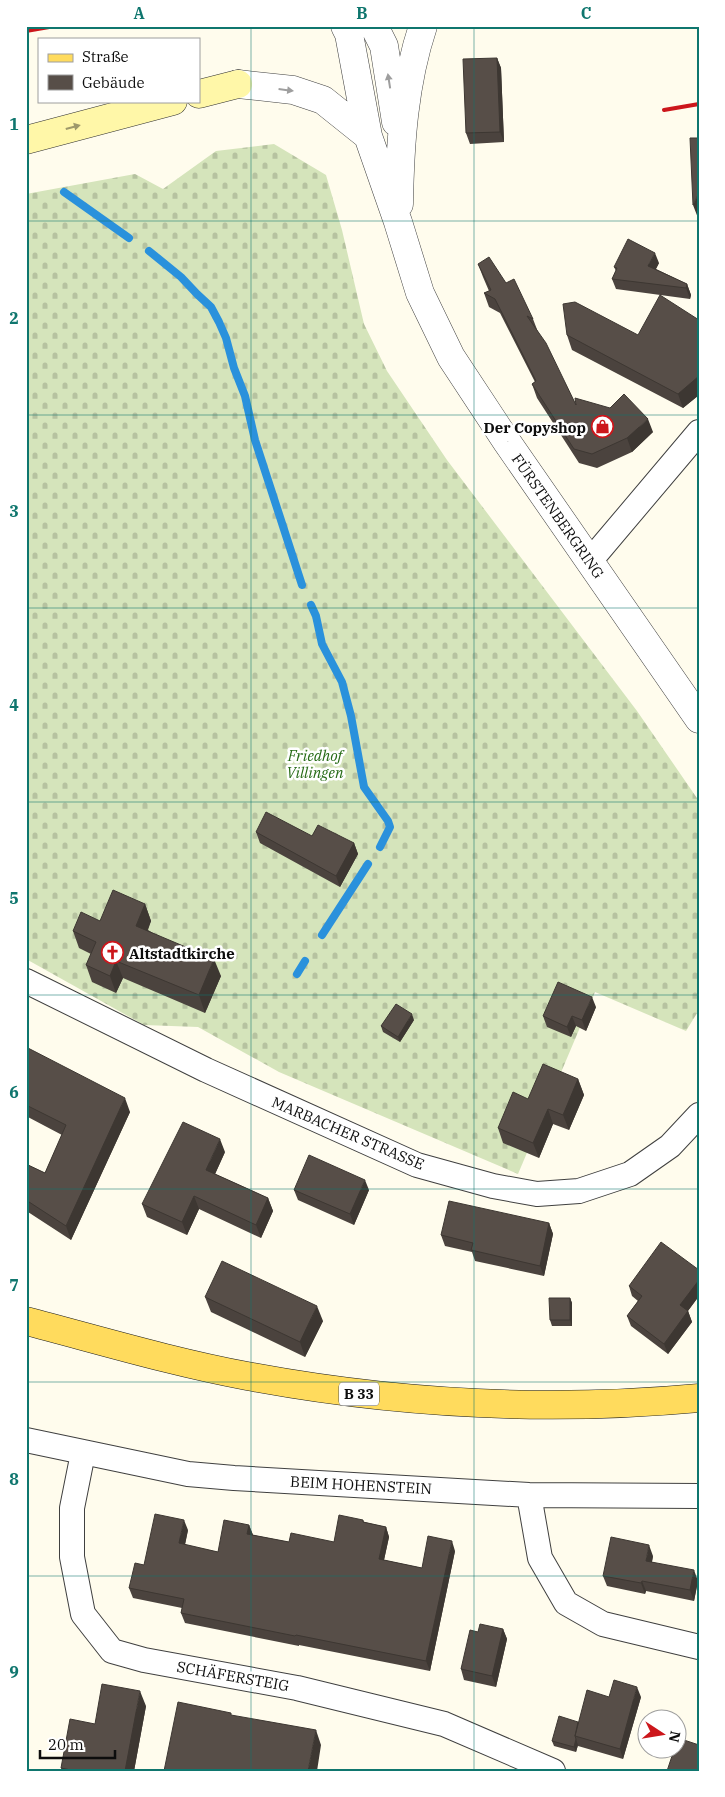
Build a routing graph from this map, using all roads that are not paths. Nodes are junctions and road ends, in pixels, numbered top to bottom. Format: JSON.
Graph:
{"nodes":[{"id":1,"x":345,"y":26,"type":"edge"},
{"id":2,"x":374,"y":26,"type":"edge"},
{"id":3,"x":423,"y":26,"type":"edge"},
{"id":4,"x":238,"y":84,"type":"joint"},
{"id":5,"x":200,"y":94,"type":"edge"},
{"id":6,"x":169,"y":102,"type":"edge"},
{"id":7,"x":368,"y":136,"type":"junction"},
{"id":8,"x":26,"y":140,"type":"edge"},
{"id":9,"x":400,"y":146,"type":"junction"},
{"id":10,"x":398,"y":222,"type":"junction"},
{"id":11,"x":699,"y":432,"type":"edge"},
{"id":12,"x":590,"y":561,"type":"junction"},
{"id":13,"x":699,"y":719,"type":"edge"},
{"id":14,"x":26,"y":981,"type":"edge"},
{"id":15,"x":699,"y":1114,"type":"edge"},
{"id":16,"x":26,"y":1321,"type":"edge"},
{"id":17,"x":699,"y":1398,"type":"edge"},
{"id":18,"x":26,"y":1440,"type":"edge"},
{"id":19,"x":83,"y":1453,"type":"junction"},
{"id":20,"x":529,"y":1495,"type":"junction"},
{"id":21,"x":699,"y":1496,"type":"edge"},
{"id":22,"x":699,"y":1647,"type":"edge"},
{"id":23,"x":552,"y":1771,"type":"edge"}],
"edges":[{"from":1,"to":7,"type":"street","name":"FÜRSTENBERGRING"},
{"from":9,"to":2,"type":"street","one_way":true},
{"from":3,"to":9,"type":"street"},
{"from":4,"to":5,"type":"main road"},
{"from":4,"to":7,"type":"street","one_way":true},
{"from":8,"to":6,"type":"main road","one_way":true},
{"from":7,"to":10,"type":"street","name":"FÜRSTENBERGRING"},
{"from":9,"to":10,"type":"street"},
{"from":10,"to":12,"type":"street","name":"FÜRSTENBERGRING"},
{"from":11,"to":12,"type":"street"},
{"from":12,"to":13,"type":"street","name":"FÜRSTENBERGRING"},
{"from":14,"to":15,"type":"street","name":"MARBACHER STRASSE"},
{"from":16,"to":17,"type":"main road","number":"B 33"},
{"from":18,"to":19,"type":"street","name":"BEIM HOHENSTEIN"},
{"from":19,"to":20,"type":"street","name":"BEIM HOHENSTEIN"},
{"from":19,"to":23,"type":"street","name":"SCHÄFERSTEIG"},
{"from":20,"to":21,"type":"street","name":"BEIM HOHENSTEIN"},
{"from":20,"to":22,"type":"street"}]}
